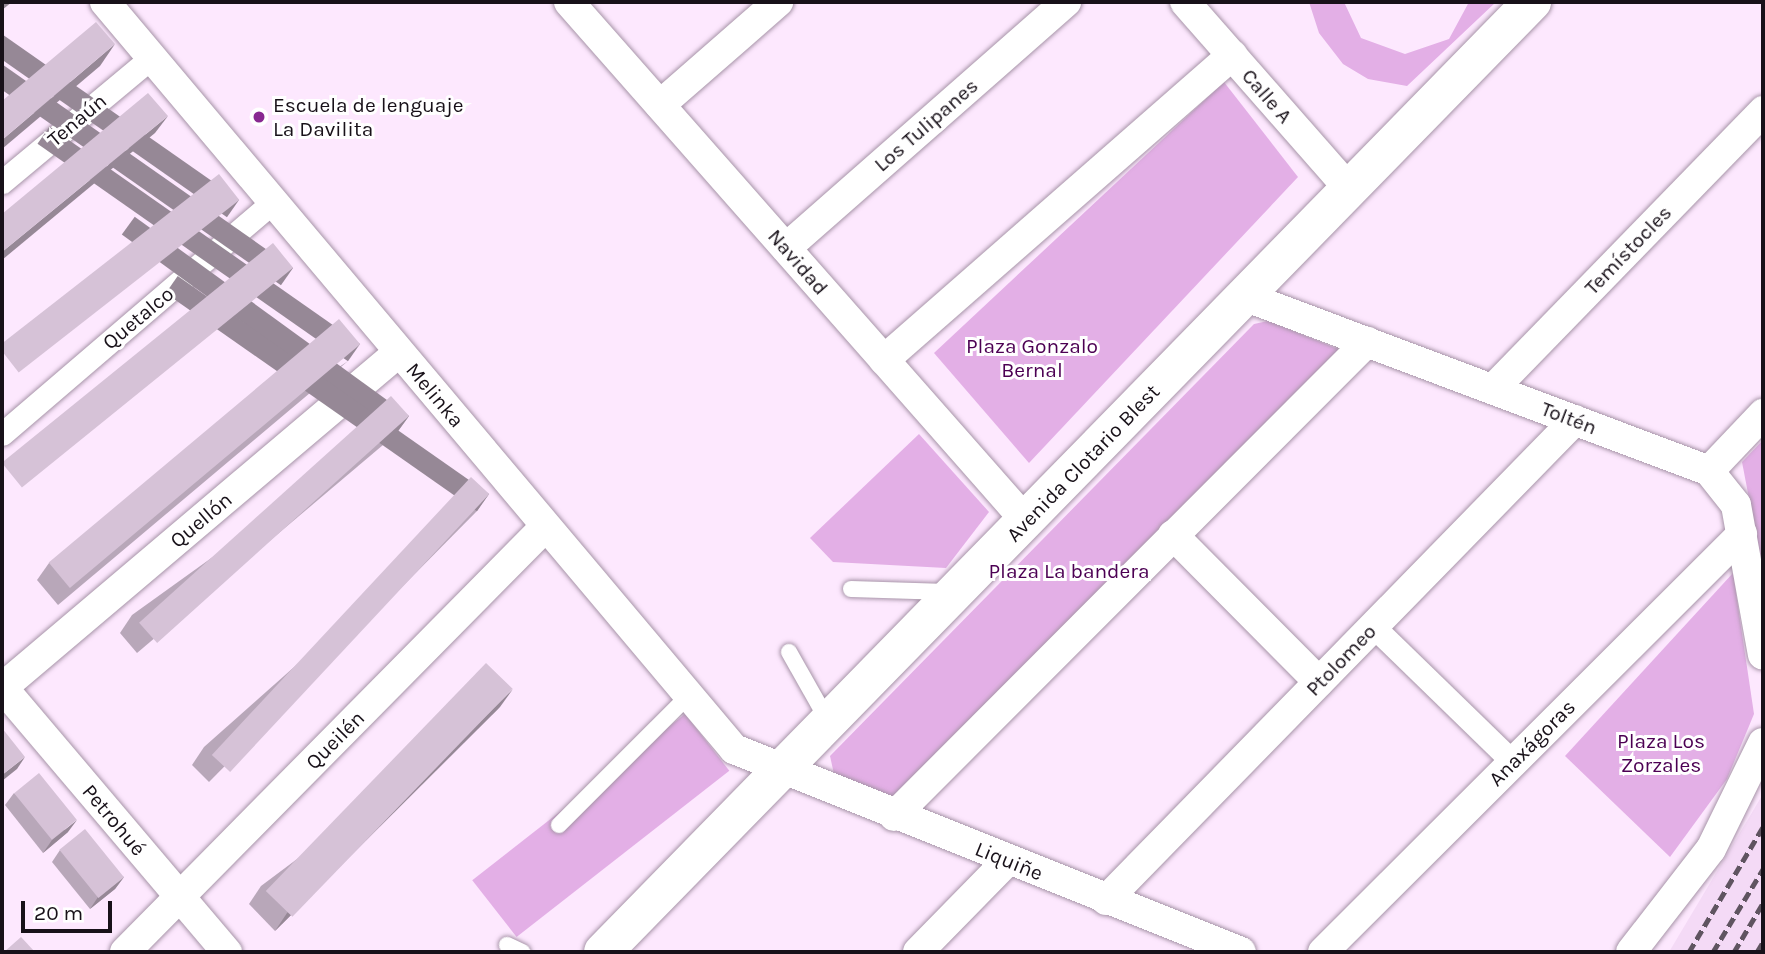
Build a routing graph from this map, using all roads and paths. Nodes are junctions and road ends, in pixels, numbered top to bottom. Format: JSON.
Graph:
{"nodes":[{"id":1,"x":104,"y":2,"type":"edge"},
{"id":2,"x":569,"y":2,"type":"edge"},
{"id":3,"x":778,"y":2,"type":"edge"},
{"id":4,"x":1066,"y":2,"type":"edge"},
{"id":5,"x":1532,"y":2,"type":"edge"},
{"id":6,"x":1197,"y":6,"type":"edge"},
{"id":7,"x":1232,"y":55,"type":"junction"},
{"id":8,"x":151,"y":58,"type":"junction"},
{"id":9,"x":660,"y":104,"type":"junction"},
{"id":10,"x":1763,"y":111,"type":"edge"},
{"id":11,"x":2,"y":182,"type":"edge"},
{"id":12,"x":1349,"y":189,"type":"junction"},
{"id":13,"x":274,"y":202,"type":"junction"},
{"id":14,"x":786,"y":248,"type":"junction"},
{"id":15,"x":1244,"y":296,"type":"junction"},
{"id":16,"x":1367,"y":342,"type":"junction"},
{"id":17,"x":399,"y":352,"type":"junction"},
{"id":18,"x":884,"y":360,"type":"junction"},
{"id":19,"x":1493,"y":389,"type":"junction"},
{"id":20,"x":1763,"y":414,"type":"edge"},
{"id":21,"x":1575,"y":420,"type":"junction"},
{"id":22,"x":2,"y":433,"type":"edge"},
{"id":23,"x":1709,"y":471,"type":"junction"},
{"id":24,"x":1027,"y":522,"type":"junction"},
{"id":25,"x":545,"y":527,"type":"junction"},
{"id":26,"x":1742,"y":534,"type":"junction"},
{"id":27,"x":1173,"y":535,"type":"junction"},
{"id":28,"x":851,"y":589,"type":"dead end"},
{"id":29,"x":957,"y":592,"type":"junction"},
{"id":30,"x":1373,"y":626,"type":"junction"},
{"id":31,"x":789,"y":652,"type":"dead end"},
{"id":32,"x":1763,"y":656,"type":"edge"},
{"id":33,"x":1319,"y":682,"type":"junction"},
{"id":34,"x":2,"y":688,"type":"edge"},
{"id":35,"x":687,"y":697,"type":"junction"},
{"id":36,"x":828,"y":720,"type":"junction"},
{"id":37,"x":1763,"y":743,"type":"edge"},
{"id":38,"x":1513,"y":762,"type":"junction"},
{"id":39,"x":778,"y":772,"type":"junction"},
{"id":40,"x":894,"y":816,"type":"junction"},
{"id":41,"x":558,"y":825,"type":"dead end"},
{"id":42,"x":1007,"y":860,"type":"junction"},
{"id":43,"x":180,"y":896,"type":"junction"},
{"id":44,"x":1106,"y":900,"type":"junction"},
{"id":45,"x":1194,"y":944,"type":"edge"},
{"id":46,"x":125,"y":952,"type":"edge"},
{"id":47,"x":227,"y":952,"type":"edge"},
{"id":48,"x":603,"y":952,"type":"edge"},
{"id":49,"x":918,"y":952,"type":"edge"},
{"id":50,"x":1241,"y":952,"type":"edge"},
{"id":51,"x":1323,"y":952,"type":"edge"},
{"id":52,"x":1631,"y":952,"type":"edge"}],
"edges":[{"from":1,"to":8,"type":"street","name":"Melinka"},
{"from":2,"to":9,"type":"street","name":"Navidad"},
{"from":3,"to":9,"type":"street"},
{"from":4,"to":14,"type":"street","name":"Los Tulipanes"},
{"from":5,"to":12,"type":"main road","name":"Avenida Clotario Blest"},
{"from":6,"to":7,"type":"street","name":"Calle A"},
{"from":7,"to":12,"type":"street","name":"Calle A"},
{"from":7,"to":18,"type":"street"},
{"from":8,"to":11,"type":"street","name":"Tenaún"},
{"from":8,"to":13,"type":"street","name":"Melinka"},
{"from":9,"to":14,"type":"street","name":"Navidad"},
{"from":10,"to":19,"type":"street","name":"Temístocles"},
{"from":12,"to":15,"type":"main road","name":"Avenida Clotario Blest"},
{"from":13,"to":17,"type":"street","name":"Melinka"},
{"from":13,"to":22,"type":"street","name":"Quetalco"},
{"from":14,"to":18,"type":"street","name":"Navidad"},
{"from":15,"to":16,"type":"street","name":"Toltén"},
{"from":15,"to":24,"type":"main road","name":"Avenida Clotario Blest"},
{"from":16,"to":19,"type":"street","name":"Toltén"},
{"from":16,"to":27,"type":"street"},
{"from":17,"to":25,"type":"street","name":"Melinka"},
{"from":17,"to":34,"type":"street","name":"Quellón"},
{"from":18,"to":24,"type":"street","name":"Navidad"},
{"from":19,"to":21,"type":"street","name":"Toltén"},
{"from":20,"to":23,"type":"street"},
{"from":21,"to":23,"type":"street","name":"Toltén"},
{"from":21,"to":30,"type":"street","name":"Ptolomeo"},
{"from":23,"to":26,"type":"street","name":"Toltén"},
{"from":24,"to":29,"type":"main road","name":"Avenida Clotario Blest"},
{"from":25,"to":35,"type":"street","name":"Melinka"},
{"from":25,"to":43,"type":"street","name":"Queilén"},
{"from":26,"to":32,"type":"street","name":"Toltén"},
{"from":26,"to":38,"type":"street","name":"Anaxágoras"},
{"from":27,"to":33,"type":"street"},
{"from":27,"to":40,"type":"street"},
{"from":28,"to":29,"type":"lane"},
{"from":29,"to":36,"type":"main road","name":"Avenida Clotario Blest"},
{"from":30,"to":33,"type":"street","name":"Ptolomeo"},
{"from":30,"to":38,"type":"street"},
{"from":31,"to":36,"type":"lane"},
{"from":33,"to":44,"type":"street","name":"Ptolomeo"},
{"from":34,"to":43,"type":"street","name":"Petrohué"},
{"from":35,"to":39,"type":"street","name":"Melinka"},
{"from":35,"to":41,"type":"lane"},
{"from":36,"to":39,"type":"main road","name":"Avenida Clotario Blest"},
{"from":37,"to":52,"type":"street"},
{"from":38,"to":51,"type":"street","name":"Anaxágoras"},
{"from":39,"to":40,"type":"street","name":"Liquiñe"},
{"from":39,"to":48,"type":"main road","name":"Avenida Clotario Blest"},
{"from":40,"to":42,"type":"street","name":"Liquiñe"},
{"from":42,"to":44,"type":"street","name":"Liquiñe"},
{"from":42,"to":49,"type":"street"},
{"from":43,"to":46,"type":"street","name":"Queilén"},
{"from":43,"to":47,"type":"street","name":"Petrohué"},
{"from":44,"to":45,"type":"street","name":"Liquiñe"},
{"from":45,"to":50,"type":"street","name":"Liquiñe"}]}
